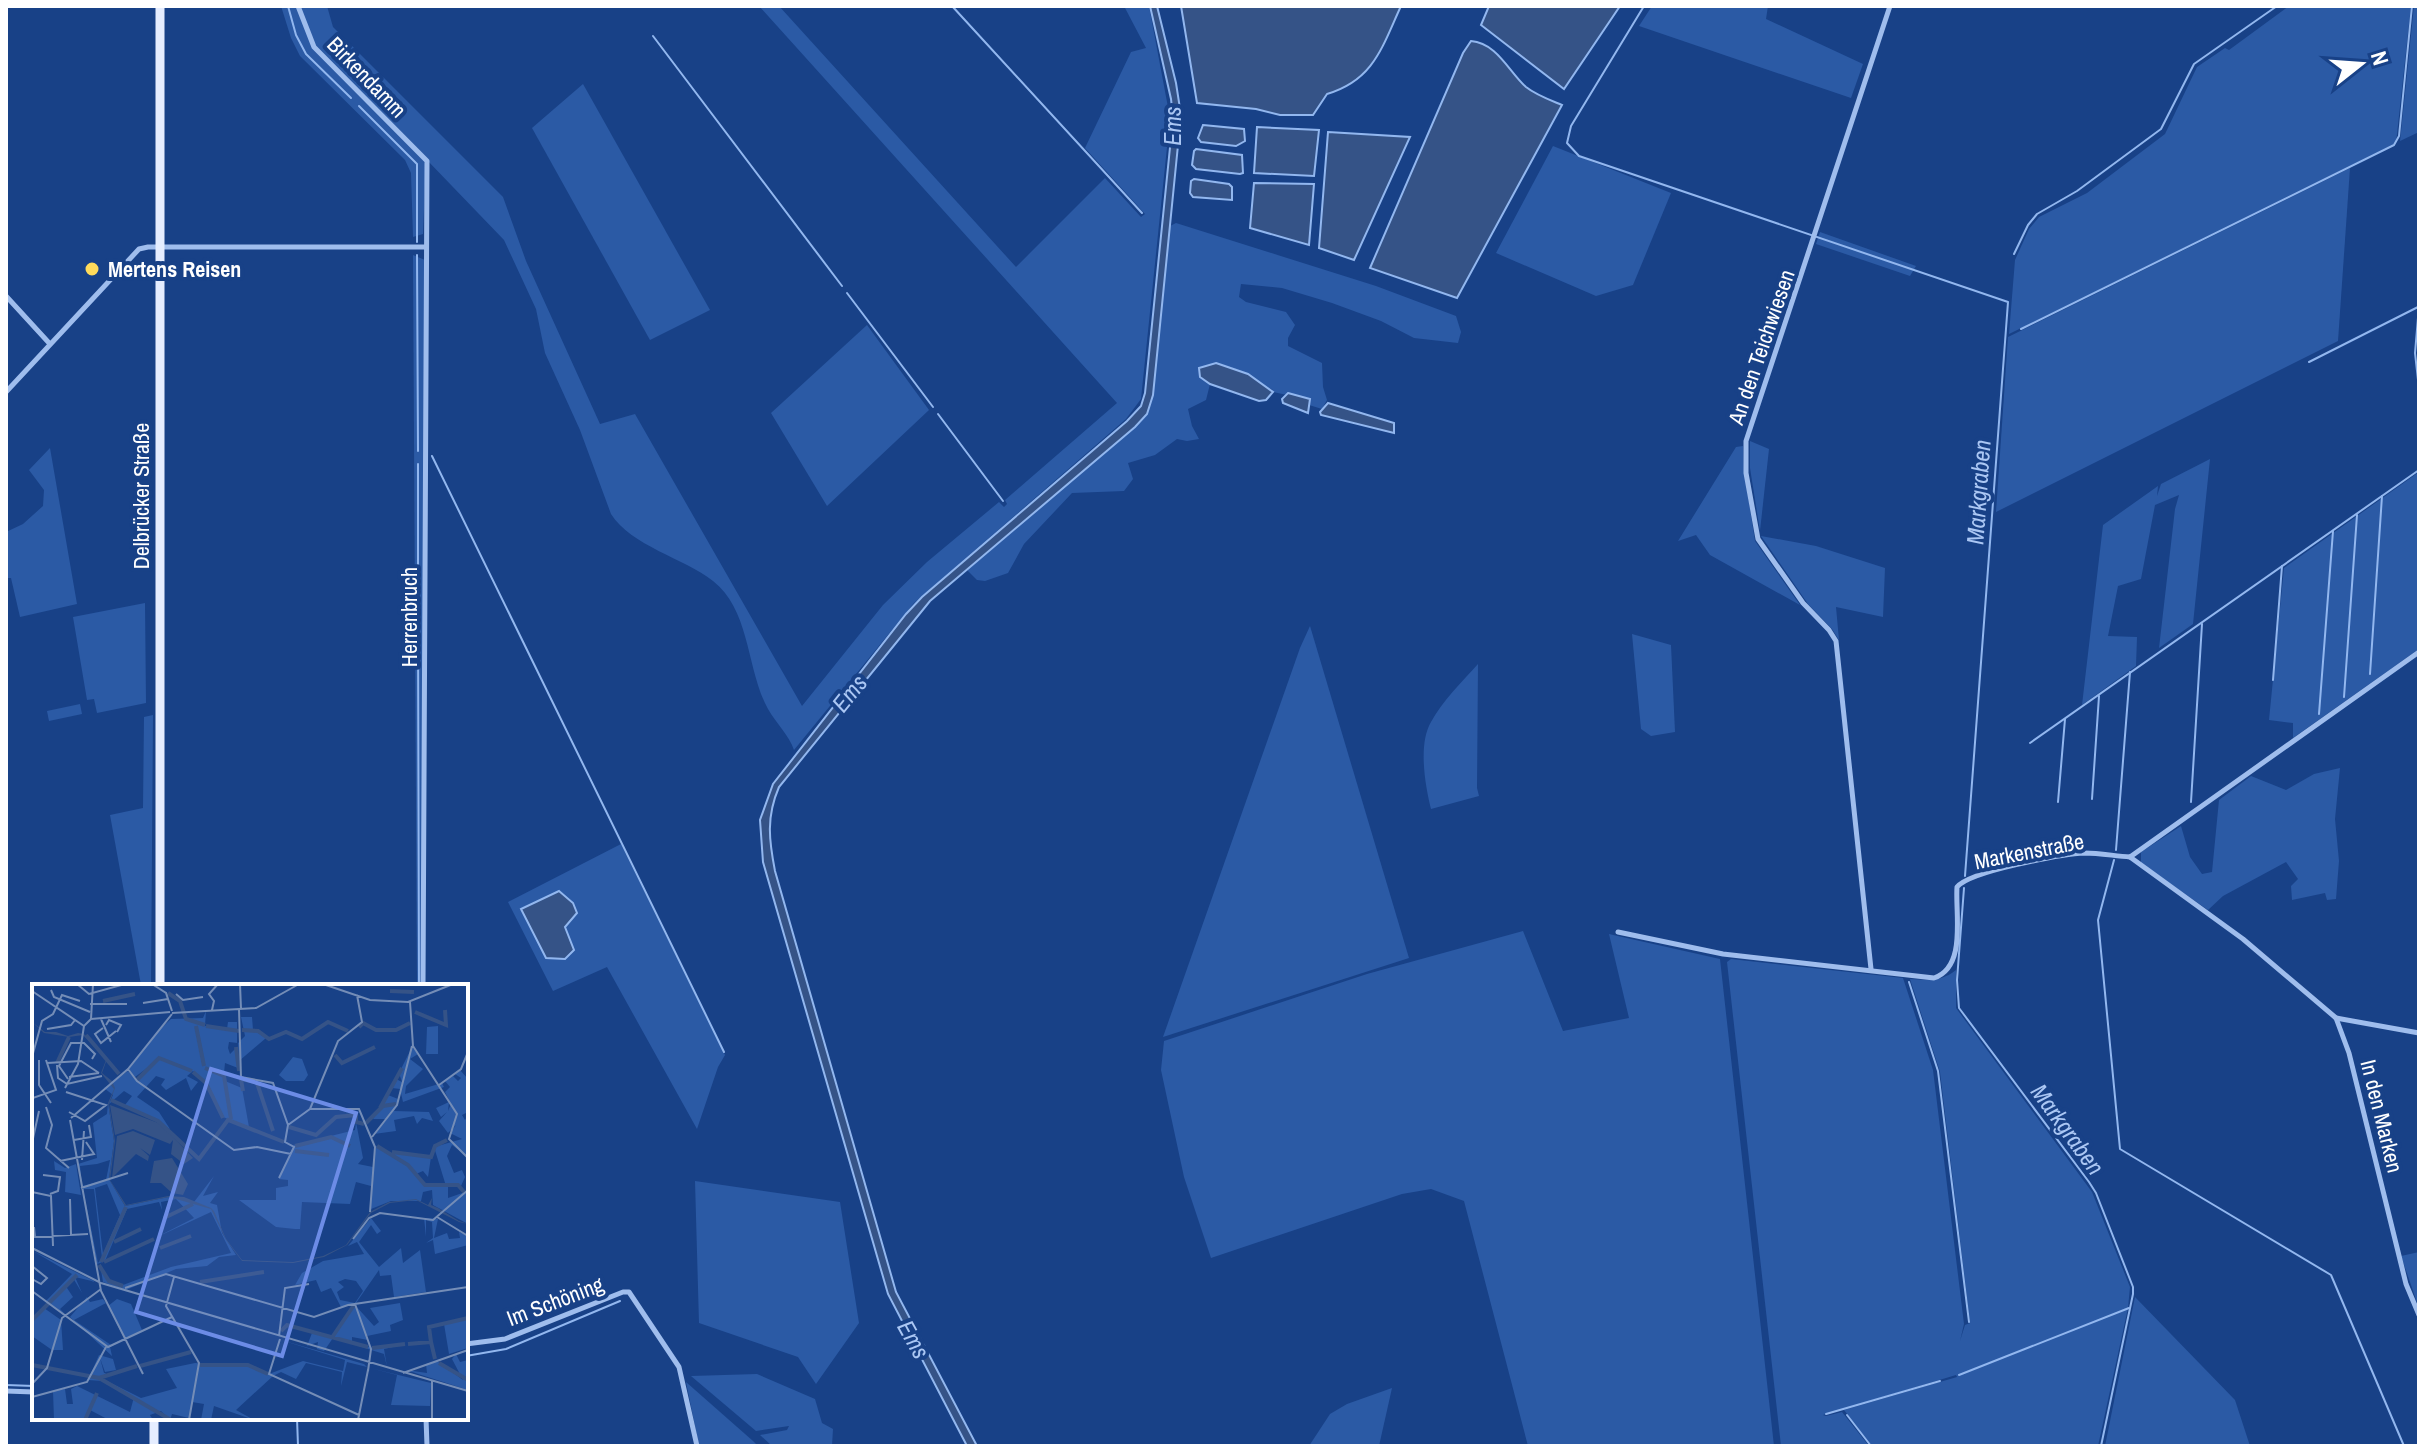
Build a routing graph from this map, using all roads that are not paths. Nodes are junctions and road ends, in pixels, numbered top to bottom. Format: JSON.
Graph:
{"nodes":[{"id":1,"x":160,"y":6,"type":"edge"},
{"id":2,"x":298,"y":6,"type":"edge"},
{"id":3,"x":1890,"y":6,"type":"edge"},
{"id":4,"x":427,"y":161,"type":"joint"},
{"id":5,"x":426,"y":247,"type":"junction"},
{"id":6,"x":159,"y":248,"type":"junction"},
{"id":7,"x":6,"y":296,"type":"edge"},
{"id":8,"x":50,"y":344,"type":"junction"},
{"id":9,"x":6,"y":392,"type":"edge"},
{"id":10,"x":2419,"y":652,"type":"edge"},
{"id":11,"x":2130,"y":857,"type":"junction"},
{"id":12,"x":1618,"y":932,"type":"dead end"},
{"id":13,"x":1871,"y":969,"type":"junction"},
{"id":14,"x":160,"y":984,"type":"edge"},
{"id":15,"x":423,"y":984,"type":"edge"},
{"id":16,"x":2336,"y":1018,"type":"junction"},
{"id":17,"x":2419,"y":1033,"type":"edge"},
{"id":18,"x":2419,"y":1315,"type":"edge"},
{"id":19,"x":468,"y":1344,"type":"edge"},
{"id":20,"x":6,"y":1391,"type":"edge"},
{"id":21,"x":32,"y":1392,"type":"edge"},
{"id":22,"x":154,"y":1420,"type":"edge"},
{"id":23,"x":426,"y":1420,"type":"edge"},
{"id":24,"x":154,"y":1446,"type":"edge"},
{"id":25,"x":427,"y":1446,"type":"edge"},
{"id":26,"x":697,"y":1446,"type":"edge"}],
"edges":[{"from":1,"to":6,"type":"main road","name":"Delbrücker Straße"},
{"from":2,"to":4,"type":"street","name":"Birkendamm"},
{"from":3,"to":13,"type":"street","name":"An den Teichwiesen"},
{"from":4,"to":5,"type":"street","name":"Herrenbruch"},
{"from":5,"to":6,"type":"street"},
{"from":5,"to":15,"type":"street","name":"Herrenbruch"},
{"from":6,"to":8,"type":"street"},
{"from":6,"to":14,"type":"main road","name":"Delbrücker Straße"},
{"from":7,"to":8,"type":"street"},
{"from":8,"to":9,"type":"street"},
{"from":10,"to":11,"type":"street"},
{"from":11,"to":13,"type":"street","name":"Markenstraße"},
{"from":11,"to":16,"type":"street","name":"In den Marken"},
{"from":12,"to":13,"type":"street","name":"Markenstraße"},
{"from":16,"to":17,"type":"street","name":"In den Marken"},
{"from":16,"to":18,"type":"street","name":"In den Marken"},
{"from":19,"to":26,"type":"street","name":"Im Schöning"},
{"from":20,"to":21,"type":"street"},
{"from":22,"to":24,"type":"main road"},
{"from":23,"to":25,"type":"street"}]}
